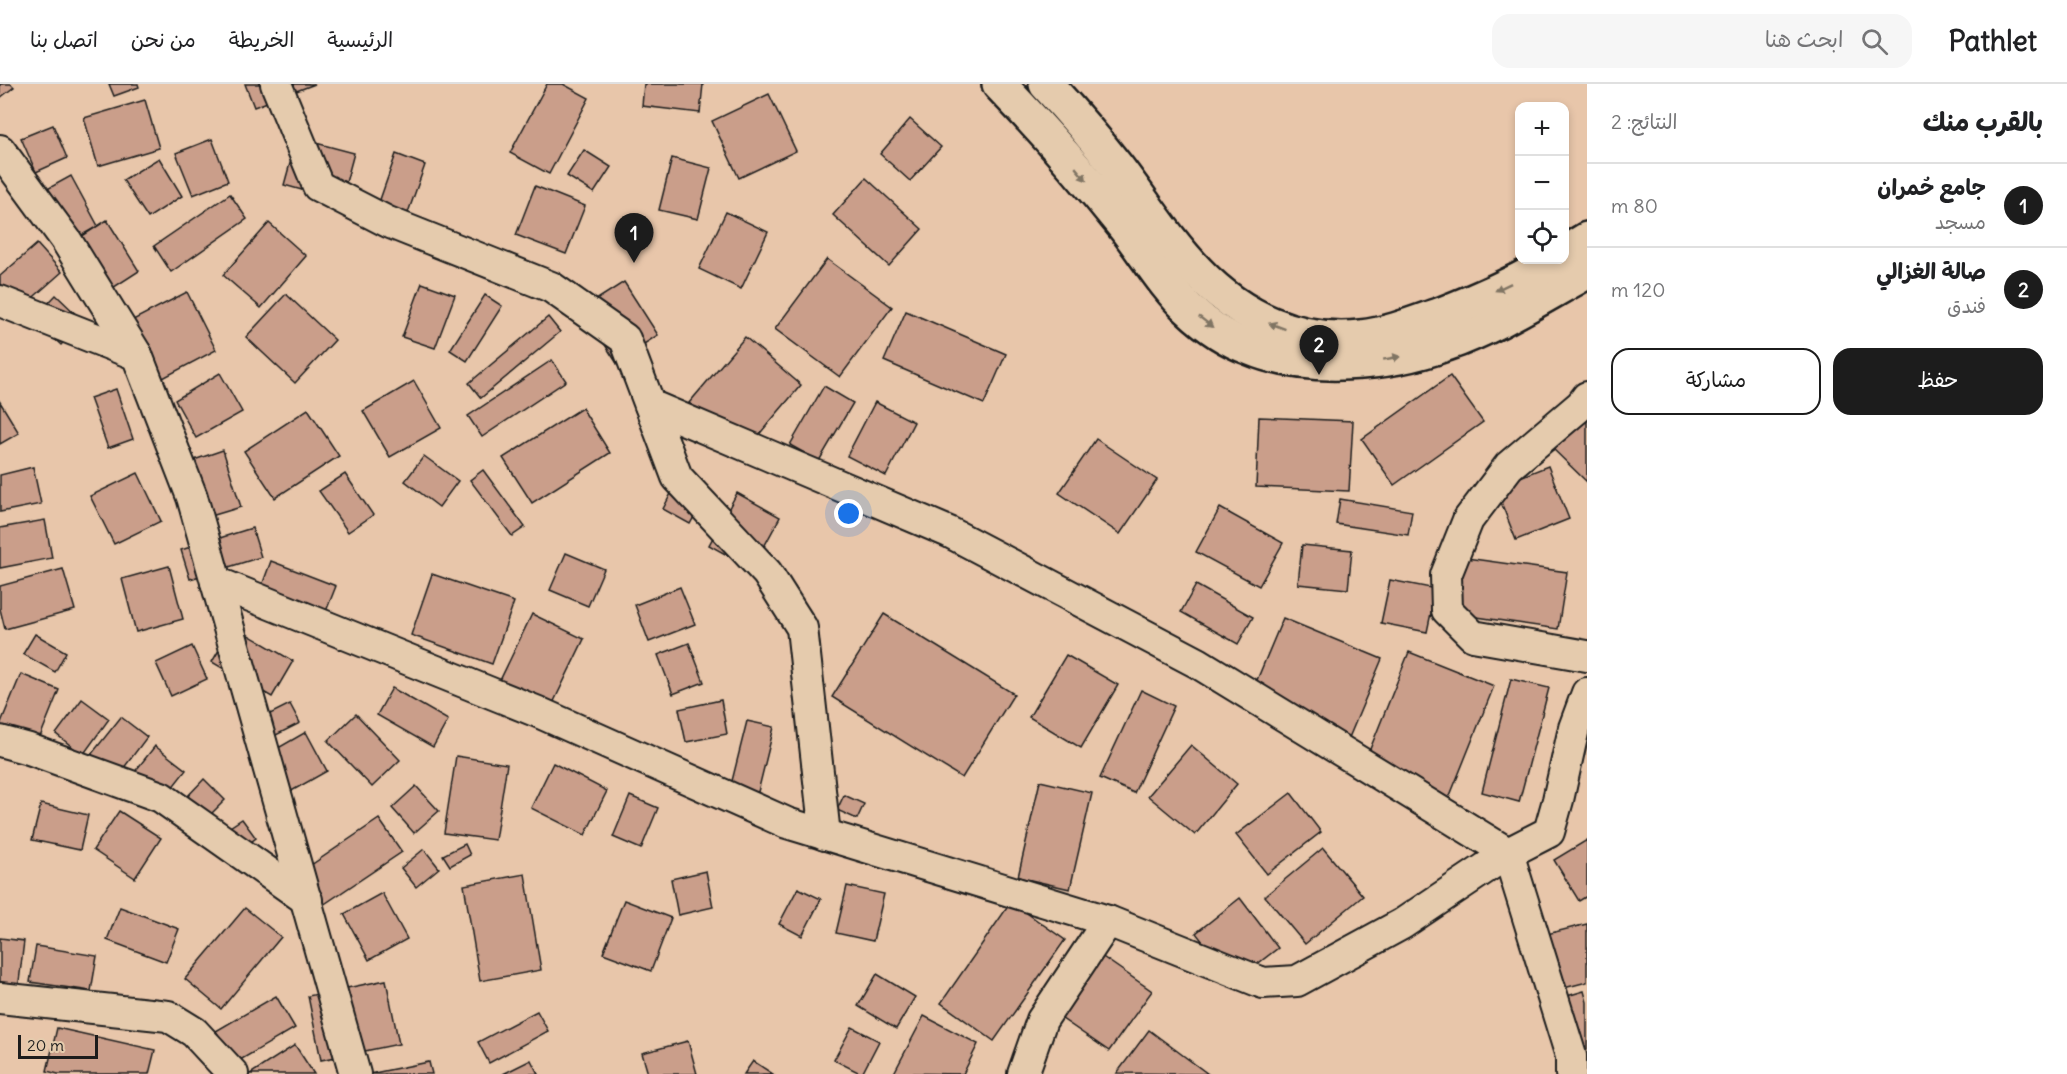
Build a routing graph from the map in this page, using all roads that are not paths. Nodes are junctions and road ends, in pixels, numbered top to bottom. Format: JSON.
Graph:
{"nodes":[{"id":1,"x":276,"y":84,"type":"edge"},
{"id":2,"x":999,"y":84,"type":"edge"},
{"id":3,"x":1046,"y":84,"type":"edge"},
{"id":4,"x":1081,"y":123,"type":"junction"},
{"id":5,"x":1055,"y":144,"type":"junction"},
{"id":6,"x":0,"y":150,"type":"edge"},
{"id":7,"x":1587,"y":239,"type":"edge"},
{"id":8,"x":1569,"y":251,"type":"edge"},
{"id":9,"x":1548,"y":264,"type":"edge"},
{"id":10,"x":1587,"y":272,"type":"edge"},
{"id":11,"x":0,"y":301,"type":"edge"},
{"id":12,"x":137,"y":355,"type":"junction"},
{"id":13,"x":1587,"y":397,"type":"edge"},
{"id":14,"x":650,"y":405,"type":"junction"},
{"id":15,"x":216,"y":582,"type":"junction"},
{"id":16,"x":1587,"y":657,"type":"edge"},
{"id":17,"x":1587,"y":693,"type":"edge"},
{"id":18,"x":0,"y":741,"type":"edge"},
{"id":19,"x":825,"y":835,"type":"junction"},
{"id":20,"x":1508,"y":853,"type":"junction"},
{"id":21,"x":307,"y":900,"type":"junction"},
{"id":22,"x":1108,"y":921,"type":"junction"},
{"id":23,"x":0,"y":998,"type":"edge"},
{"id":24,"x":233,"y":1074,"type":"edge"},
{"id":25,"x":355,"y":1074,"type":"edge"},
{"id":26,"x":1023,"y":1074,"type":"edge"},
{"id":27,"x":1571,"y":1074,"type":"edge"}],
"edges":[{"from":1,"to":14,"type":"street"},
{"from":2,"to":5,"type":"main road"},
{"from":3,"to":4,"type":"main road"},
{"from":4,"to":5,"type":"main road"},
{"from":9,"to":4,"type":"main road","one_way":true},
{"from":5,"to":10,"type":"main road","one_way":true},
{"from":6,"to":12,"type":"street"},
{"from":7,"to":8,"type":"main road"},
{"from":11,"to":12,"type":"street"},
{"from":12,"to":15,"type":"street"},
{"from":13,"to":16,"type":"street"},
{"from":14,"to":19,"type":"street"},
{"from":14,"to":20,"type":"street"},
{"from":15,"to":19,"type":"street"},
{"from":15,"to":21,"type":"street"},
{"from":17,"to":20,"type":"street"},
{"from":18,"to":21,"type":"street"},
{"from":19,"to":22,"type":"street"},
{"from":20,"to":22,"type":"street"},
{"from":20,"to":27,"type":"street"},
{"from":21,"to":25,"type":"street"},
{"from":22,"to":26,"type":"street"},
{"from":23,"to":24,"type":"street"}]}
